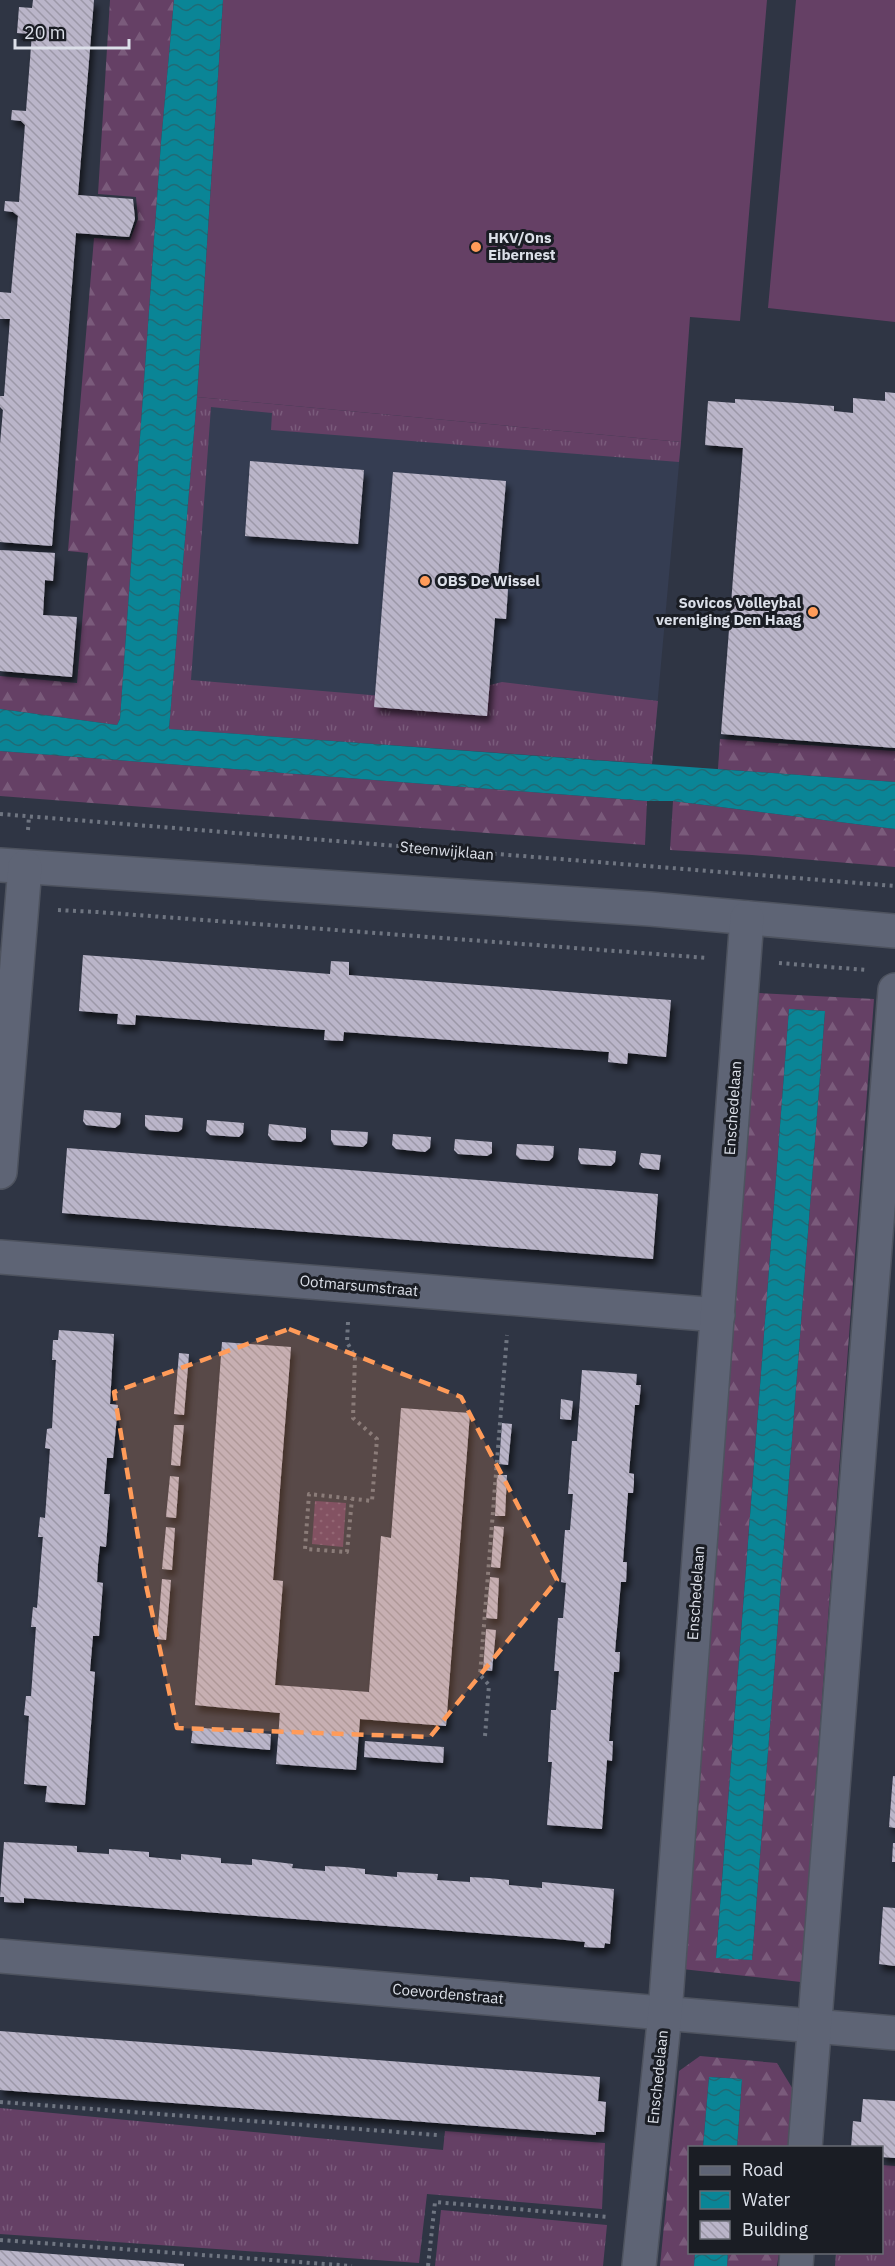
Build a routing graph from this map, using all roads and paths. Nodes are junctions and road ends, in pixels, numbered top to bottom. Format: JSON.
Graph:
{"nodes":[{"id":1,"x":0,"y":814,"type":"edge"},
{"id":2,"x":13,"y":866,"type":"edge"},
{"id":3,"x":895,"y":886,"type":"edge"},
{"id":4,"x":21,"y":909,"type":"junction"},
{"id":5,"x":747,"y":918,"type":"junction"},
{"id":6,"x":895,"y":931,"type":"edge"},
{"id":7,"x":744,"y":961,"type":"junction"},
{"id":8,"x":883,"y":980,"type":"edge"},
{"id":9,"x":0,"y":1172,"type":"edge"},
{"id":10,"x":0,"y":1257,"type":"edge"},
{"id":11,"x":350,"y":1285,"type":"junction"},
{"id":12,"x":510,"y":1298,"type":"junction"},
{"id":13,"x":717,"y":1315,"type":"junction"},
{"id":14,"x":881,"y":1344,"type":"edge"},
{"id":15,"x":352,"y":1499,"type":"junction"},
{"id":16,"x":485,"y":1736,"type":"dead end"},
{"id":17,"x":0,"y":1956,"type":"edge"},
{"id":18,"x":665,"y":2013,"type":"junction"},
{"id":19,"x":815,"y":2026,"type":"junction"},
{"id":20,"x":895,"y":2033,"type":"edge"},
{"id":21,"x":0,"y":2102,"type":"edge"},
{"id":22,"x":437,"y":2135,"type":"dead end"},
{"id":23,"x":805,"y":2146,"type":"edge"},
{"id":24,"x":613,"y":2217,"type":"dead end"},
{"id":25,"x":0,"y":2240,"type":"edge"},
{"id":26,"x":352,"y":2266,"type":"edge"},
{"id":27,"x":428,"y":2266,"type":"edge"},
{"id":28,"x":639,"y":2266,"type":"edge"}],
"edges":[{"from":1,"to":3,"type":"path","name":"Steenwijklaan"},
{"from":2,"to":4,"type":"street"},
{"from":2,"to":5,"type":"street"},
{"from":4,"to":7,"type":"path"},
{"from":4,"to":9,"type":"street"},
{"from":5,"to":6,"type":"street"},
{"from":5,"to":7,"type":"street","name":"Enschedelaan"},
{"from":7,"to":8,"type":"path"},
{"from":7,"to":13,"type":"street","name":"Enschedelaan"},
{"from":8,"to":14,"type":"street"},
{"from":10,"to":11,"type":"street","name":"Ootmarsumstraat"},
{"from":11,"to":12,"type":"street","name":"Ootmarsumstraat"},
{"from":11,"to":15,"type":"path"},
{"from":12,"to":13,"type":"street","name":"Ootmarsumstraat"},
{"from":12,"to":16,"type":"path"},
{"from":13,"to":18,"type":"street","name":"Enschedelaan"},
{"from":14,"to":19,"type":"street"},
{"from":15,"to":15,"type":"path"},
{"from":17,"to":18,"type":"street","name":"Coevordenstraat"},
{"from":18,"to":19,"type":"street","name":"Coevordenstraat"},
{"from":18,"to":28,"type":"street","name":"Enschedelaan"},
{"from":19,"to":20,"type":"street","name":"Coevordenstraat"},
{"from":19,"to":23,"type":"street"},
{"from":21,"to":22,"type":"path"},
{"from":24,"to":27,"type":"path"},
{"from":25,"to":26,"type":"path"}]}
